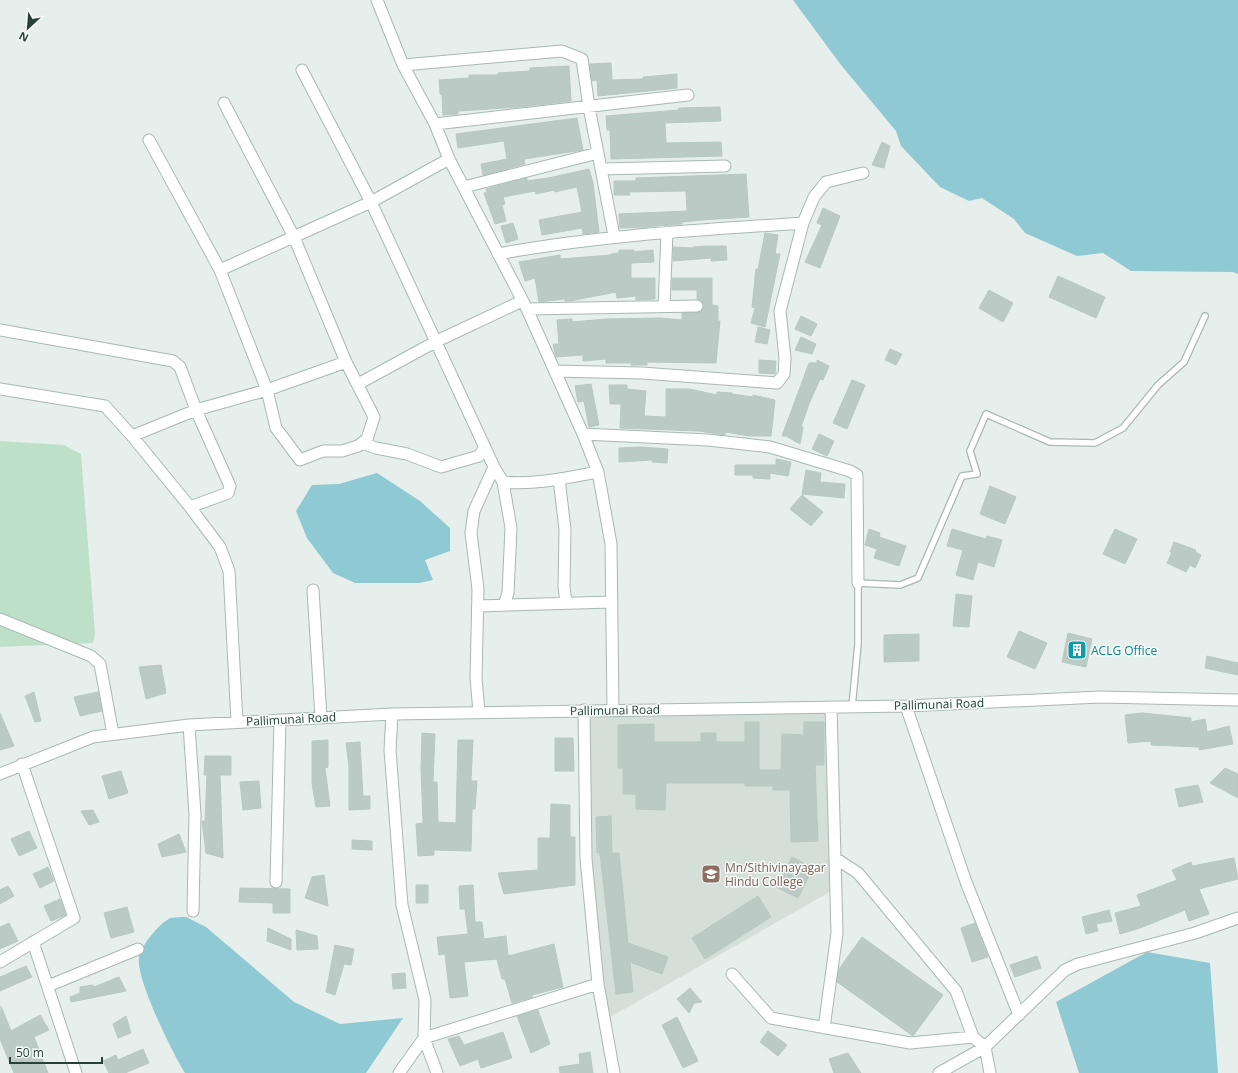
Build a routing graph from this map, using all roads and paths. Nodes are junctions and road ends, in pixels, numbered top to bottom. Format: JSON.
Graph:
{"nodes":[{"id":1,"x":377,"y":0,"type":"edge"},
{"id":2,"x":403,"y":65,"type":"junction"},
{"id":3,"x":302,"y":70,"type":"dead end"},
{"id":4,"x":688,"y":95,"type":"dead end"},
{"id":5,"x":224,"y":104,"type":"dead end"},
{"id":6,"x":589,"y":107,"type":"junction"},
{"id":7,"x":434,"y":124,"type":"junction"},
{"id":8,"x":149,"y":140,"type":"dead end"},
{"id":9,"x":598,"y":153,"type":"junction"},
{"id":10,"x":449,"y":159,"type":"junction"},
{"id":11,"x":725,"y":166,"type":"dead end"},
{"id":12,"x":601,"y":169,"type":"junction"},
{"id":13,"x":863,"y":173,"type":"dead end"},
{"id":14,"x":464,"y":187,"type":"junction"},
{"id":15,"x":371,"y":202,"type":"junction"},
{"id":16,"x":803,"y":223,"type":"junction"},
{"id":17,"x":667,"y":232,"type":"junction"},
{"id":18,"x":614,"y":236,"type":"junction"},
{"id":19,"x":294,"y":237,"type":"junction"},
{"id":20,"x":498,"y":254,"type":"junction"},
{"id":21,"x":220,"y":270,"type":"junction"},
{"id":22,"x":525,"y":305,"type":"junction"},
{"id":23,"x":697,"y":306,"type":"dead end"},
{"id":24,"x":664,"y":307,"type":"junction"},
{"id":25,"x":1205,"y":316,"type":"dead end"},
{"id":26,"x":0,"y":330,"type":"edge"},
{"id":27,"x":437,"y":341,"type":"junction"},
{"id":28,"x":346,"y":362,"type":"junction"},
{"id":29,"x":555,"y":371,"type":"junction"},
{"id":30,"x":358,"y":384,"type":"junction"},
{"id":31,"x":0,"y":389,"type":"edge"},
{"id":32,"x":267,"y":390,"type":"junction"},
{"id":33,"x":196,"y":410,"type":"junction"},
{"id":34,"x":583,"y":434,"type":"junction"},
{"id":35,"x":132,"y":436,"type":"junction"},
{"id":36,"x":360,"y":444,"type":"junction"},
{"id":37,"x":485,"y":447,"type":"junction"},
{"id":38,"x":494,"y":467,"type":"junction"},
{"id":39,"x":598,"y":472,"type":"junction"},
{"id":40,"x":559,"y":480,"type":"junction"},
{"id":41,"x":503,"y":482,"type":"junction"},
{"id":42,"x":190,"y":507,"type":"junction"},
{"id":43,"x":858,"y":583,"type":"junction"},
{"id":44,"x":313,"y":590,"type":"dead end"},
{"id":45,"x":566,"y":602,"type":"junction"},
{"id":46,"x":612,"y":602,"type":"junction"},
{"id":47,"x":504,"y":605,"type":"junction"},
{"id":48,"x":478,"y":606,"type":"junction"},
{"id":49,"x":0,"y":619,"type":"edge"},
{"id":50,"x":1238,"y":700,"type":"edge"},
{"id":51,"x":906,"y":706,"type":"junction"},
{"id":52,"x":830,"y":707,"type":"junction"},
{"id":53,"x":852,"y":707,"type":"junction"},
{"id":54,"x":584,"y":710,"type":"junction"},
{"id":55,"x":613,"y":710,"type":"junction"},
{"id":56,"x":479,"y":712,"type":"junction"},
{"id":57,"x":392,"y":714,"type":"junction"},
{"id":58,"x":321,"y":718,"type":"junction"},
{"id":59,"x":280,"y":720,"type":"junction"},
{"id":60,"x":237,"y":722,"type":"junction"},
{"id":61,"x":189,"y":725,"type":"junction"},
{"id":62,"x":113,"y":734,"type":"junction"},
{"id":63,"x":22,"y":764,"type":"junction"},
{"id":64,"x":0,"y":774,"type":"edge"},
{"id":65,"x":835,"y":858,"type":"junction"},
{"id":66,"x":276,"y":882,"type":"dead end"},
{"id":67,"x":193,"y":911,"type":"dead end"},
{"id":68,"x":1238,"y":918,"type":"edge"},
{"id":69,"x":33,"y":942,"type":"junction"},
{"id":70,"x":138,"y":949,"type":"dead end"},
{"id":71,"x":0,"y":962,"type":"edge"},
{"id":72,"x":732,"y":974,"type":"dead end"},
{"id":73,"x":598,"y":984,"type":"junction"},
{"id":74,"x":48,"y":986,"type":"junction"},
{"id":75,"x":1019,"y":1015,"type":"junction"},
{"id":76,"x":824,"y":1028,"type":"junction"},
{"id":77,"x":974,"y":1037,"type":"junction"},
{"id":78,"x":424,"y":1038,"type":"junction"},
{"id":79,"x":985,"y":1047,"type":"junction"},
{"id":80,"x":76,"y":1073,"type":"edge"},
{"id":81,"x":398,"y":1073,"type":"edge"},
{"id":82,"x":437,"y":1073,"type":"edge"},
{"id":83,"x":614,"y":1073,"type":"edge"},
{"id":84,"x":939,"y":1073,"type":"edge"},
{"id":85,"x":990,"y":1073,"type":"edge"}],
"edges":[{"from":1,"to":2,"type":"street"},
{"from":2,"to":6,"type":"street"},
{"from":2,"to":7,"type":"street"},
{"from":3,"to":15,"type":"street"},
{"from":4,"to":6,"type":"street"},
{"from":5,"to":19,"type":"street"},
{"from":6,"to":7,"type":"street"},
{"from":6,"to":9,"type":"street"},
{"from":7,"to":10,"type":"street"},
{"from":8,"to":21,"type":"street"},
{"from":9,"to":12,"type":"street"},
{"from":9,"to":14,"type":"street"},
{"from":10,"to":14,"type":"street"},
{"from":10,"to":15,"type":"street"},
{"from":11,"to":12,"type":"street"},
{"from":12,"to":18,"type":"street"},
{"from":13,"to":16,"type":"street"},
{"from":14,"to":20,"type":"street"},
{"from":15,"to":19,"type":"street"},
{"from":15,"to":27,"type":"street"},
{"from":16,"to":17,"type":"street"},
{"from":16,"to":29,"type":"street"},
{"from":17,"to":18,"type":"street"},
{"from":17,"to":24,"type":"street"},
{"from":18,"to":20,"type":"street"},
{"from":19,"to":21,"type":"street"},
{"from":19,"to":28,"type":"street"},
{"from":20,"to":22,"type":"street"},
{"from":21,"to":32,"type":"street"},
{"from":22,"to":24,"type":"street"},
{"from":22,"to":27,"type":"street"},
{"from":22,"to":29,"type":"street"},
{"from":23,"to":24,"type":"street"},
{"from":25,"to":43,"type":"lane"},
{"from":26,"to":33,"type":"street"},
{"from":27,"to":30,"type":"street"},
{"from":27,"to":37,"type":"street"},
{"from":28,"to":30,"type":"street"},
{"from":28,"to":32,"type":"street"},
{"from":29,"to":34,"type":"street"},
{"from":30,"to":36,"type":"street"},
{"from":31,"to":35,"type":"street"},
{"from":32,"to":33,"type":"street"},
{"from":32,"to":36,"type":"street"},
{"from":33,"to":35,"type":"street"},
{"from":33,"to":42,"type":"street"},
{"from":34,"to":39,"type":"street"},
{"from":34,"to":43,"type":"street"},
{"from":35,"to":42,"type":"street"},
{"from":36,"to":37,"type":"street"},
{"from":37,"to":38,"type":"street"},
{"from":38,"to":41,"type":"street"},
{"from":38,"to":48,"type":"street"},
{"from":39,"to":40,"type":"street"},
{"from":39,"to":46,"type":"street"},
{"from":40,"to":41,"type":"street"},
{"from":40,"to":45,"type":"street"},
{"from":41,"to":47,"type":"street"},
{"from":42,"to":60,"type":"street"},
{"from":43,"to":53,"type":"lane"},
{"from":44,"to":58,"type":"street"},
{"from":45,"to":46,"type":"street"},
{"from":45,"to":47,"type":"street"},
{"from":46,"to":55,"type":"street"},
{"from":47,"to":48,"type":"street"},
{"from":48,"to":56,"type":"street"},
{"from":49,"to":62,"type":"street"},
{"from":50,"to":51,"type":"street","name":"Pallimunai Road"},
{"from":51,"to":53,"type":"street","name":"Pallimunai Road"},
{"from":51,"to":75,"type":"street"},
{"from":52,"to":53,"type":"street","name":"Pallimunai Road"},
{"from":52,"to":55,"type":"street","name":"Pallimunai Road"},
{"from":52,"to":65,"type":"street"},
{"from":54,"to":55,"type":"street","name":"Pallimunai Road"},
{"from":54,"to":56,"type":"street","name":"Pallimunai Road"},
{"from":54,"to":73,"type":"street"},
{"from":56,"to":57,"type":"street","name":"Pallimunai Road"},
{"from":57,"to":58,"type":"street","name":"Pallimunai Road"},
{"from":57,"to":78,"type":"street"},
{"from":58,"to":59,"type":"street","name":"Pallimunai Road"},
{"from":59,"to":60,"type":"street","name":"Pallimunai Road"},
{"from":59,"to":66,"type":"street"},
{"from":60,"to":61,"type":"street","name":"Pallimunai Road"},
{"from":61,"to":62,"type":"street","name":"Pallimunai Road"},
{"from":61,"to":67,"type":"street"},
{"from":62,"to":63,"type":"street","name":"Pallimunai Road"},
{"from":63,"to":64,"type":"street","name":"Pallimunai Road"},
{"from":63,"to":69,"type":"street"},
{"from":65,"to":76,"type":"street"},
{"from":65,"to":77,"type":"street"},
{"from":68,"to":75,"type":"street"},
{"from":69,"to":71,"type":"street"},
{"from":69,"to":74,"type":"street"},
{"from":70,"to":74,"type":"street"},
{"from":72,"to":76,"type":"street"},
{"from":73,"to":78,"type":"street"},
{"from":73,"to":83,"type":"street"},
{"from":74,"to":80,"type":"street"},
{"from":75,"to":79,"type":"street"},
{"from":76,"to":77,"type":"street"},
{"from":77,"to":79,"type":"street"},
{"from":78,"to":81,"type":"street"},
{"from":78,"to":82,"type":"street"},
{"from":79,"to":84,"type":"street"},
{"from":79,"to":85,"type":"street"}]}
